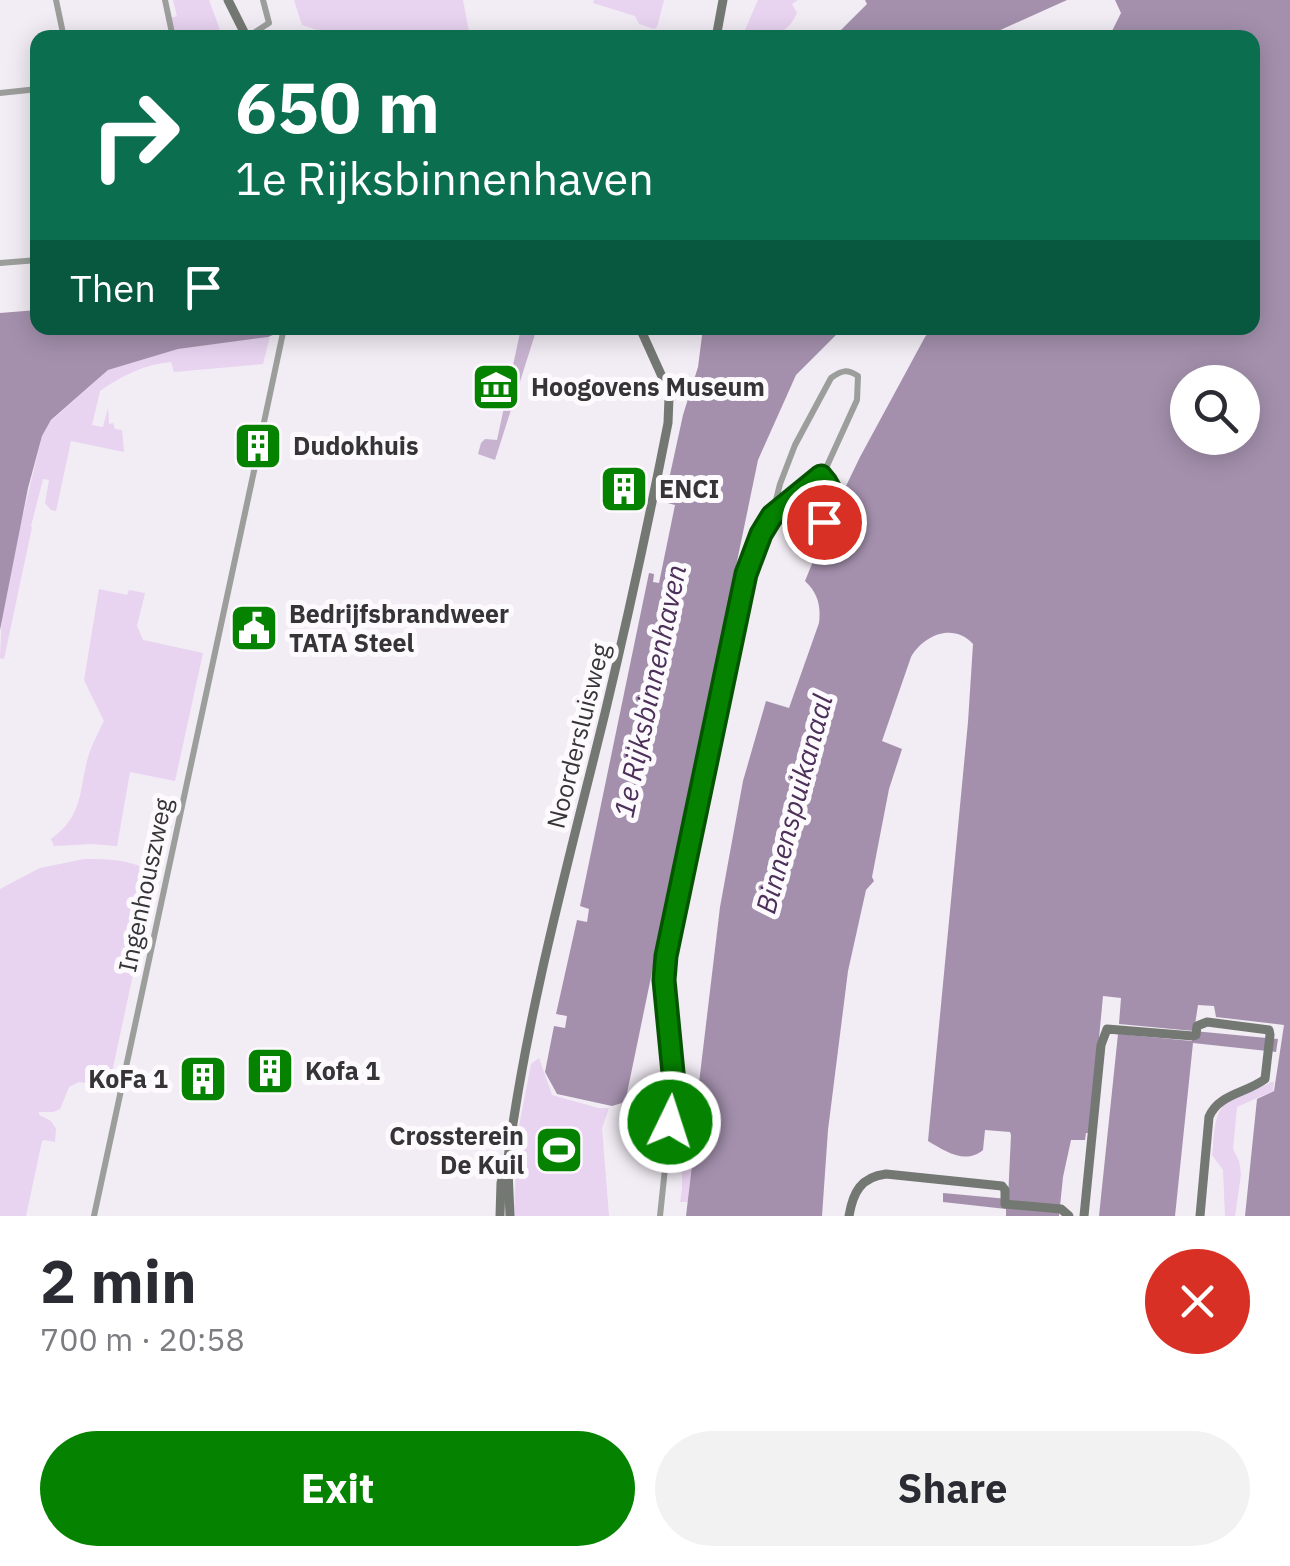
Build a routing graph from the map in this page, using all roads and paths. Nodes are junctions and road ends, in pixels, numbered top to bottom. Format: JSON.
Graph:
{"nodes":[{"id":1,"x":56,"y":0,"type":"edge"},
{"id":2,"x":165,"y":0,"type":"edge"},
{"id":3,"x":228,"y":0,"type":"edge"},
{"id":4,"x":263,"y":0,"type":"edge"},
{"id":5,"x":723,"y":0,"type":"edge"},
{"id":6,"x":62,"y":30,"type":"edge"},
{"id":7,"x":171,"y":30,"type":"edge"},
{"id":8,"x":242,"y":30,"type":"edge"},
{"id":9,"x":258,"y":30,"type":"edge"},
{"id":10,"x":717,"y":30,"type":"edge"},
{"id":11,"x":30,"y":90,"type":"edge"},
{"id":12,"x":0,"y":93,"type":"edge"},
{"id":13,"x":30,"y":261,"type":"edge"},
{"id":14,"x":0,"y":263,"type":"edge"},
{"id":15,"x":282,"y":335,"type":"edge"},
{"id":16,"x":643,"y":335,"type":"edge"},
{"id":17,"x":260,"y":441,"type":"dead end"},
{"id":18,"x":257,"y":457,"type":"dead end"},
{"id":19,"x":821,"y":476,"type":"junction"},
{"id":20,"x":772,"y":516,"type":"junction"},
{"id":21,"x":824,"y":522,"type":"dead end"},
{"id":22,"x":508,"y":1158,"type":"junction"},
{"id":23,"x":1065,"y":1212,"type":"edge"},
{"id":24,"x":94,"y":1216,"type":"edge"},
{"id":25,"x":500,"y":1216,"type":"edge"},
{"id":26,"x":510,"y":1216,"type":"edge"},
{"id":27,"x":660,"y":1216,"type":"edge"},
{"id":28,"x":849,"y":1216,"type":"edge"},
{"id":29,"x":1084,"y":1216,"type":"edge"},
{"id":30,"x":1200,"y":1216,"type":"edge"}],
"edges":[{"from":1,"to":6,"type":"street"},
{"from":2,"to":7,"type":"street"},
{"from":3,"to":8,"type":"street"},
{"from":4,"to":9,"type":"street"},
{"from":5,"to":10,"type":"street"},
{"from":11,"to":12,"type":"street"},
{"from":13,"to":14,"type":"street"},
{"from":15,"to":17,"type":"street"},
{"from":16,"to":22,"type":"street","name":"Noordersluisweg"},
{"from":18,"to":24,"type":"street","name":"Ingenhouszweg"},
{"from":19,"to":20,"type":"street"},
{"from":19,"to":20,"type":"street"},
{"from":19,"to":21,"type":"street"},
{"from":20,"to":27,"type":"street"},
{"from":22,"to":25,"type":"street","name":"Noordersluisweg"},
{"from":22,"to":26,"type":"street","name":"Noordersluisweg"},
{"from":23,"to":28,"type":"street"},
{"from":29,"to":30,"type":"street"}]}
